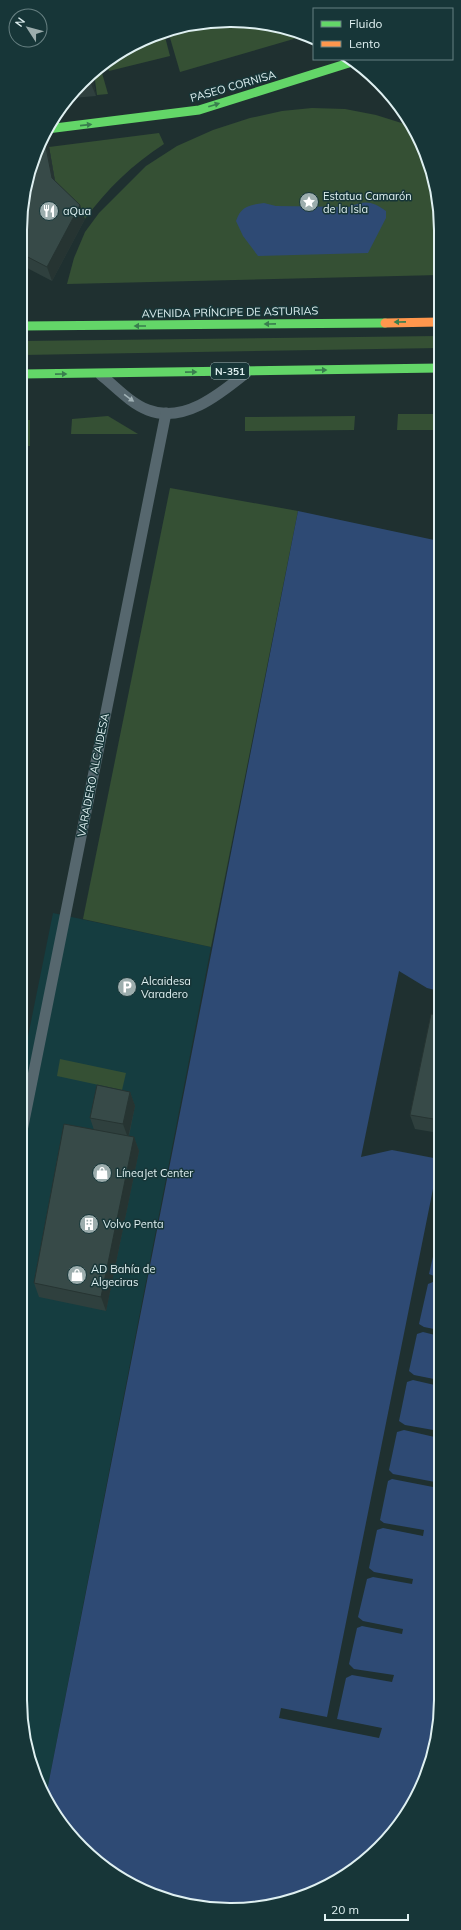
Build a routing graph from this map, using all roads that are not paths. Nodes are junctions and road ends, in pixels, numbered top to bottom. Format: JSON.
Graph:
{"nodes":[{"id":1,"x":347,"y":64,"type":"edge"},
{"id":2,"x":55,"y":128,"type":"edge"},
{"id":3,"x":434,"y":322,"type":"edge"},
{"id":4,"x":27,"y":326,"type":"edge"},
{"id":5,"x":434,"y":368,"type":"edge"},
{"id":6,"x":248,"y":371,"type":"junction"},
{"id":7,"x":99,"y":373,"type":"junction"},
{"id":8,"x":27,"y":374,"type":"edge"},
{"id":9,"x":166,"y":413,"type":"junction"},
{"id":10,"x":27,"y":1106,"type":"edge"}],
"edges":[{"from":2,"to":1,"type":"main road","name":"PASEO CORNISA","one_way":true},
{"from":3,"to":4,"type":"main road","name":"AVENIDA PRÍNCIPE DE ASTURIAS","one_way":true},
{"from":6,"to":5,"type":"main road","number":"N-351","one_way":true},
{"from":7,"to":6,"type":"main road","number":"N-351","one_way":true},
{"from":6,"to":9,"type":"lane"},
{"from":8,"to":7,"type":"main road","number":"N-351","one_way":true},
{"from":7,"to":9,"type":"lane","one_way":true},
{"from":9,"to":10,"type":"lane","name":"VARADERO ALCAIDESA"}]}
